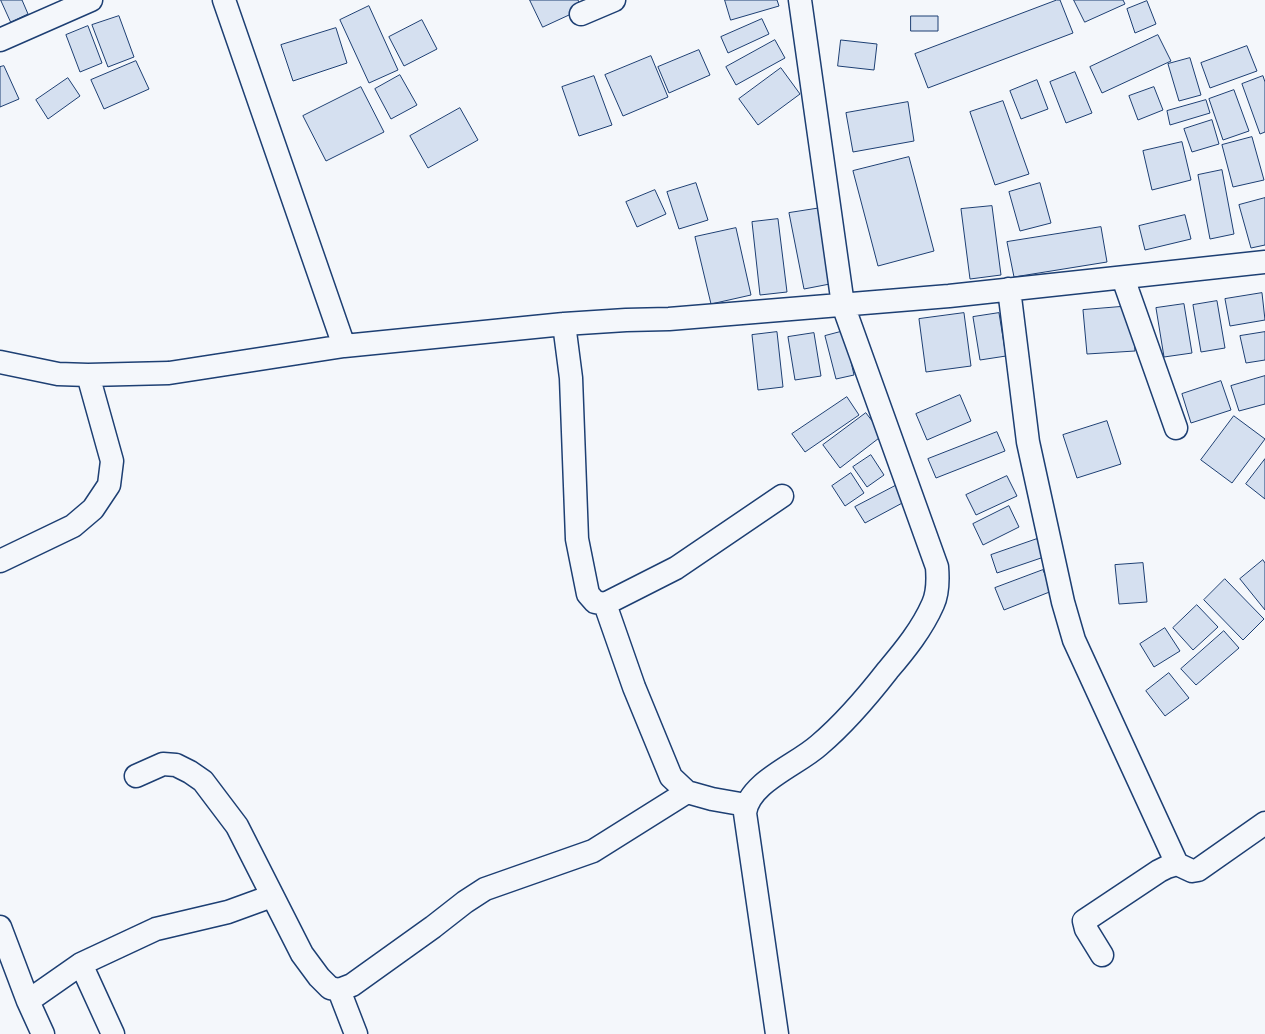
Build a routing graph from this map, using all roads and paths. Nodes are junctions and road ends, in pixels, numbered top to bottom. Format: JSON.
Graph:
{"nodes":[{"id":1,"x":91,"y":0,"type":"edge"},
{"id":2,"x":224,"y":0,"type":"edge"},
{"id":3,"x":614,"y":0,"type":"edge"},
{"id":4,"x":800,"y":0,"type":"edge"},
{"id":5,"x":581,"y":14,"type":"dead end"},
{"id":6,"x":0,"y":40,"type":"edge"},
{"id":7,"x":1265,"y":262,"type":"edge"},
{"id":8,"x":1123,"y":278,"type":"junction"},
{"id":9,"x":1009,"y":289,"type":"junction"},
{"id":10,"x":843,"y":305,"type":"junction"},
{"id":11,"x":564,"y":324,"type":"junction"},
{"id":12,"x":344,"y":346,"type":"junction"},
{"id":13,"x":0,"y":362,"type":"edge"},
{"id":14,"x":88,"y":375,"type":"junction"},
{"id":15,"x":1176,"y":428,"type":"dead end"},
{"id":16,"x":782,"y":496,"type":"dead end"},
{"id":17,"x":0,"y":561,"type":"edge"},
{"id":18,"x":605,"y":604,"type":"junction"},
{"id":19,"x":136,"y":776,"type":"dead end"},
{"id":20,"x":687,"y":792,"type":"junction"},
{"id":21,"x":746,"y":805,"type":"junction"},
{"id":22,"x":1265,"y":823,"type":"edge"},
{"id":23,"x":1177,"y":864,"type":"junction"},
{"id":24,"x":272,"y":896,"type":"junction"},
{"id":25,"x":0,"y":927,"type":"edge"},
{"id":26,"x":1102,"y":955,"type":"dead end"},
{"id":27,"x":81,"y":964,"type":"junction"},
{"id":28,"x":339,"y":990,"type":"junction"},
{"id":29,"x":28,"y":1001,"type":"junction"},
{"id":30,"x":43,"y":1034,"type":"edge"},
{"id":31,"x":113,"y":1034,"type":"edge"},
{"id":32,"x":356,"y":1034,"type":"edge"},
{"id":33,"x":777,"y":1034,"type":"edge"}],
"edges":[{"from":1,"to":6,"type":"street"},
{"from":2,"to":12,"type":"street"},
{"from":3,"to":5,"type":"street"},
{"from":4,"to":10,"type":"street"},
{"from":7,"to":8,"type":"street"},
{"from":8,"to":9,"type":"street"},
{"from":8,"to":15,"type":"street"},
{"from":9,"to":10,"type":"street"},
{"from":9,"to":23,"type":"street"},
{"from":10,"to":11,"type":"street"},
{"from":10,"to":21,"type":"street"},
{"from":11,"to":12,"type":"street"},
{"from":11,"to":18,"type":"street"},
{"from":12,"to":14,"type":"street"},
{"from":13,"to":14,"type":"street"},
{"from":14,"to":17,"type":"street"},
{"from":16,"to":18,"type":"street"},
{"from":18,"to":20,"type":"street"},
{"from":19,"to":24,"type":"street"},
{"from":20,"to":21,"type":"street"},
{"from":20,"to":28,"type":"street"},
{"from":21,"to":33,"type":"street"},
{"from":22,"to":23,"type":"street"},
{"from":23,"to":26,"type":"street"},
{"from":24,"to":27,"type":"street"},
{"from":24,"to":28,"type":"street"},
{"from":25,"to":29,"type":"street"},
{"from":27,"to":29,"type":"street"},
{"from":27,"to":31,"type":"street"},
{"from":28,"to":32,"type":"street"},
{"from":29,"to":30,"type":"street"}]}
